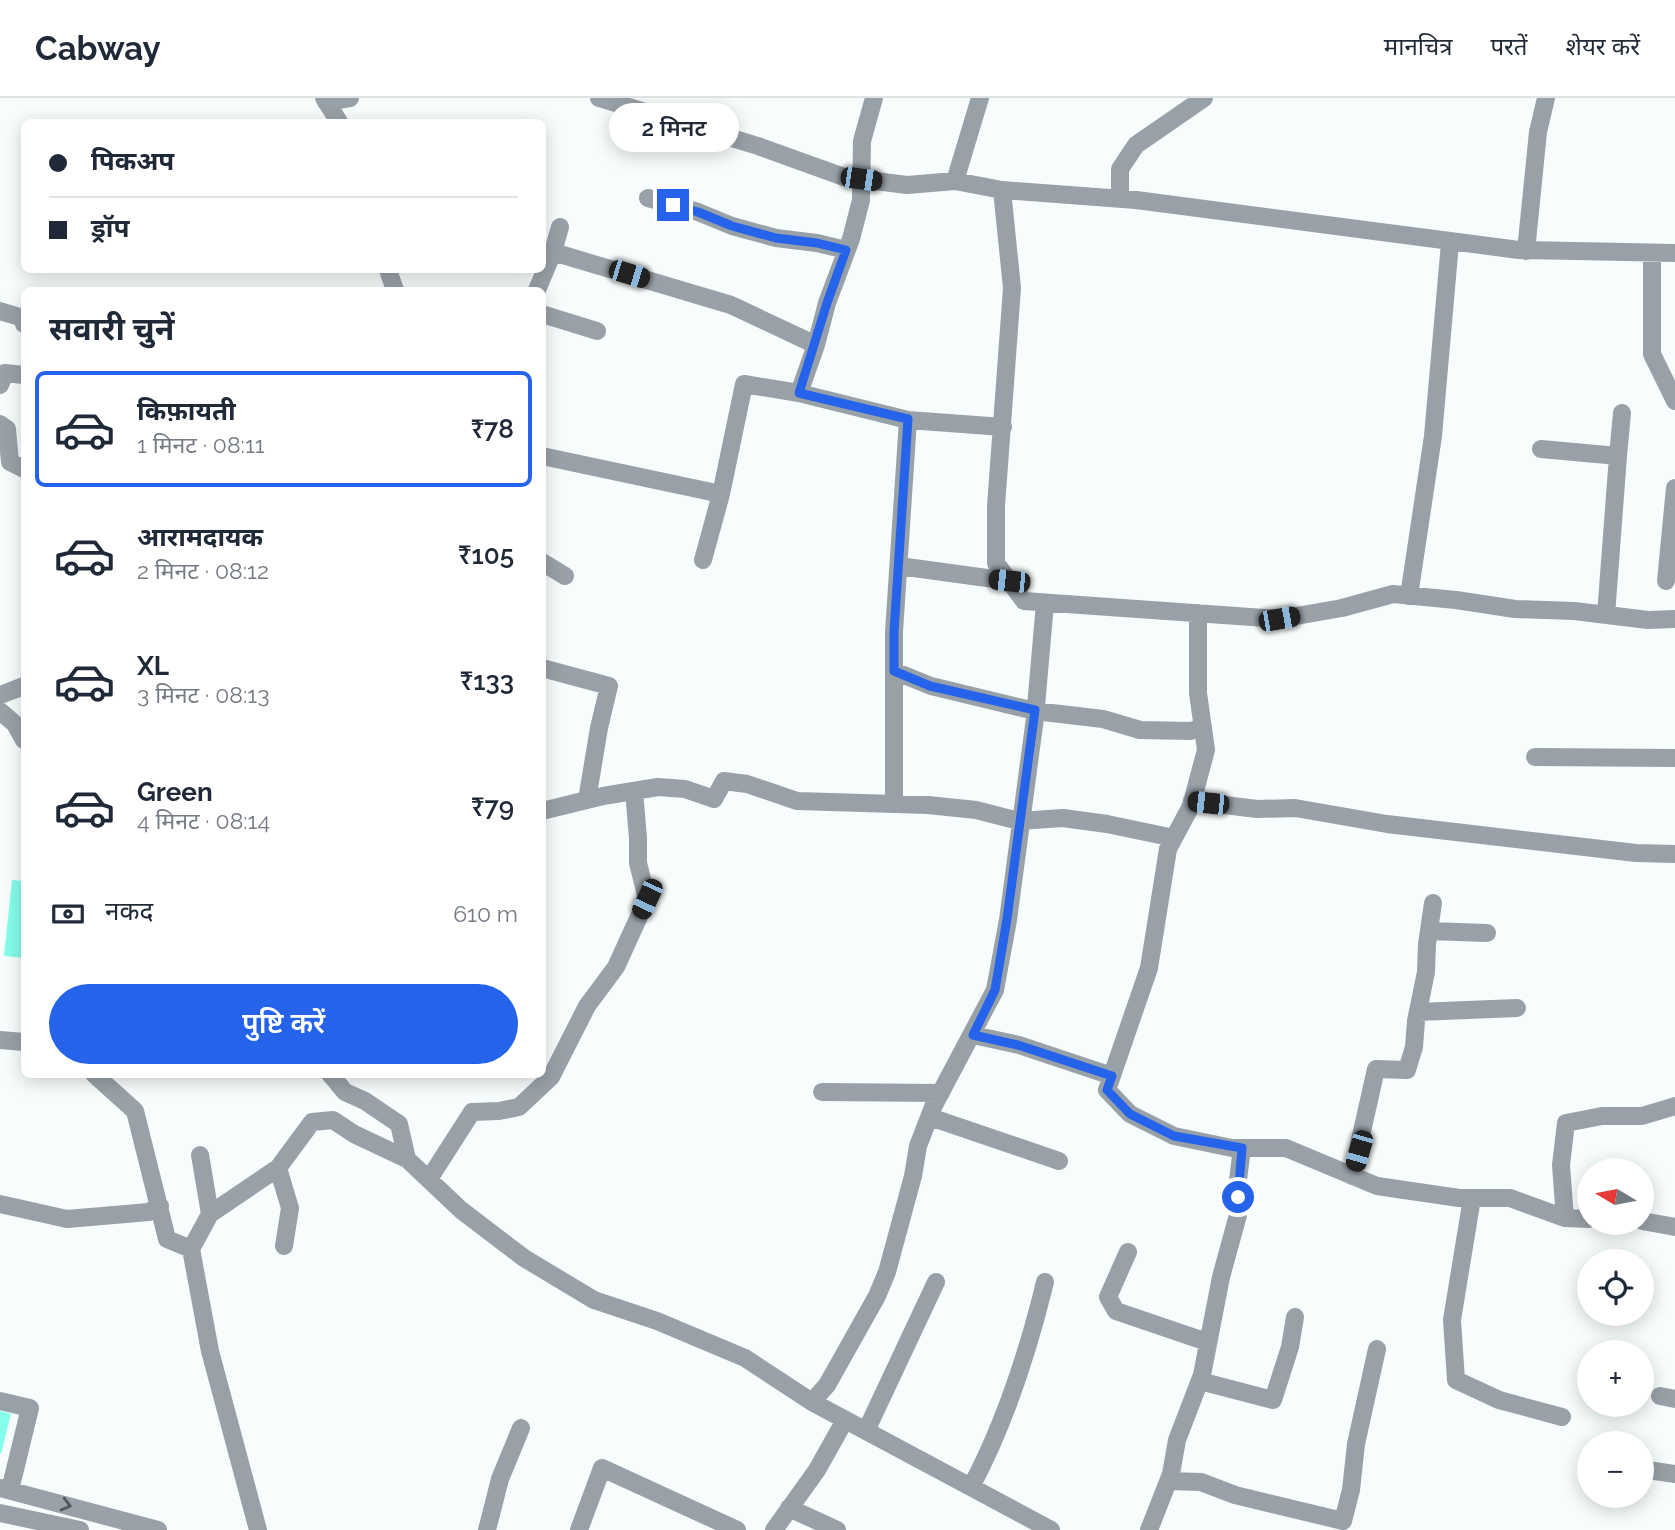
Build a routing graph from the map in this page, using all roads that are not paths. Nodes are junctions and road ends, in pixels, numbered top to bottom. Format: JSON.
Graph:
{"nodes":[{"id":1,"x":350,"y":98,"type":"edge"},
{"id":2,"x":599,"y":98,"type":"edge"},
{"id":3,"x":874,"y":98,"type":"edge"},
{"id":4,"x":980,"y":98,"type":"edge"},
{"id":5,"x":1204,"y":98,"type":"edge"},
{"id":6,"x":1546,"y":98,"type":"edge"},
{"id":7,"x":325,"y":100,"type":"edge"},
{"id":8,"x":337,"y":119,"type":"edge"},
{"id":9,"x":861,"y":179,"type":"junction"},
{"id":10,"x":956,"y":181,"type":"junction"},
{"id":11,"x":1002,"y":190,"type":"junction"},
{"id":12,"x":648,"y":198,"type":"dead end"},
{"id":13,"x":1120,"y":199,"type":"junction"},
{"id":14,"x":560,"y":226,"type":"dead end"},
{"id":15,"x":1450,"y":243,"type":"junction"},
{"id":16,"x":846,"y":250,"type":"junction"},
{"id":17,"x":1526,"y":251,"type":"junction"},
{"id":18,"x":553,"y":252,"type":"junction"},
{"id":19,"x":1675,"y":253,"type":"edge"},
{"id":20,"x":1652,"y":254,"type":"junction"},
{"id":21,"x":546,"y":269,"type":"edge"},
{"id":22,"x":0,"y":311,"type":"edge"},
{"id":23,"x":546,"y":315,"type":"edge"},
{"id":24,"x":21,"y":317,"type":"edge"},
{"id":25,"x":597,"y":331,"type":"dead end"},
{"id":26,"x":816,"y":345,"type":"junction"},
{"id":27,"x":21,"y":375,"type":"edge"},
{"id":28,"x":0,"y":385,"type":"edge"},
{"id":29,"x":799,"y":393,"type":"junction"},
{"id":30,"x":1675,"y":401,"type":"edge"},
{"id":31,"x":1622,"y":412,"type":"dead end"},
{"id":32,"x":908,"y":419,"type":"junction"},
{"id":33,"x":0,"y":424,"type":"edge"},
{"id":34,"x":1003,"y":428,"type":"junction"},
{"id":35,"x":1541,"y":449,"type":"dead end"},
{"id":36,"x":1618,"y":456,"type":"junction"},
{"id":37,"x":546,"y":457,"type":"edge"},
{"id":38,"x":21,"y":467,"type":"edge"},
{"id":39,"x":1675,"y":488,"type":"edge"},
{"id":40,"x":721,"y":494,"type":"junction"},
{"id":41,"x":703,"y":559,"type":"dead end"},
{"id":42,"x":546,"y":564,"type":"edge"},
{"id":43,"x":899,"y":566,"type":"junction"},
{"id":44,"x":565,"y":576,"type":"dead end"},
{"id":45,"x":1009,"y":581,"type":"junction"},
{"id":46,"x":1666,"y":581,"type":"dead end"},
{"id":47,"x":1409,"y":596,"type":"junction"},
{"id":48,"x":1045,"y":603,"type":"junction"},
{"id":49,"x":1198,"y":613,"type":"junction"},
{"id":50,"x":1606,"y":615,"type":"junction"},
{"id":51,"x":1675,"y":619,"type":"edge"},
{"id":52,"x":546,"y":669,"type":"edge"},
{"id":53,"x":894,"y":671,"type":"junction"},
{"id":54,"x":21,"y":687,"type":"edge"},
{"id":55,"x":0,"y":695,"type":"edge"},
{"id":56,"x":1035,"y":710,"type":"junction"},
{"id":57,"x":0,"y":711,"type":"edge"},
{"id":58,"x":1203,"y":727,"type":"junction"},
{"id":59,"x":21,"y":735,"type":"edge"},
{"id":60,"x":1535,"y":757,"type":"dead end"},
{"id":61,"x":1675,"y":758,"type":"edge"},
{"id":62,"x":634,"y":791,"type":"junction"},
{"id":63,"x":587,"y":800,"type":"junction"},
{"id":64,"x":1192,"y":801,"type":"junction"},
{"id":65,"x":894,"y":804,"type":"junction"},
{"id":66,"x":546,"y":810,"type":"edge"},
{"id":67,"x":1019,"y":821,"type":"junction"},
{"id":68,"x":1174,"y":838,"type":"junction"},
{"id":69,"x":1675,"y":854,"type":"edge"},
{"id":70,"x":1433,"y":903,"type":"dead end"},
{"id":71,"x":1429,"y":931,"type":"junction"},
{"id":72,"x":1487,"y":933,"type":"dead end"},
{"id":73,"x":1517,"y":1008,"type":"dead end"},
{"id":74,"x":1418,"y":1012,"type":"junction"},
{"id":75,"x":973,"y":1035,"type":"junction"},
{"id":76,"x":0,"y":1040,"type":"edge"},
{"id":77,"x":21,"y":1042,"type":"edge"},
{"id":78,"x":1112,"y":1076,"type":"junction"},
{"id":79,"x":98,"y":1078,"type":"edge"},
{"id":80,"x":333,"y":1078,"type":"edge"},
{"id":81,"x":822,"y":1092,"type":"dead end"},
{"id":82,"x":941,"y":1093,"type":"junction"},
{"id":83,"x":1675,"y":1107,"type":"edge"},
{"id":84,"x":930,"y":1117,"type":"junction"},
{"id":85,"x":1242,"y":1148,"type":"junction"},
{"id":86,"x":200,"y":1155,"type":"dead end"},
{"id":87,"x":407,"y":1158,"type":"junction"},
{"id":88,"x":1059,"y":1161,"type":"dead end"},
{"id":89,"x":278,"y":1168,"type":"junction"},
{"id":90,"x":1352,"y":1176,"type":"junction"},
{"id":91,"x":429,"y":1179,"type":"junction"},
{"id":92,"x":1472,"y":1198,"type":"junction"},
{"id":93,"x":0,"y":1204,"type":"edge"},
{"id":94,"x":159,"y":1206,"type":"junction"},
{"id":95,"x":210,"y":1213,"type":"junction"},
{"id":96,"x":1566,"y":1218,"type":"junction"},
{"id":97,"x":1577,"y":1218,"type":"edge"},
{"id":98,"x":1654,"y":1223,"type":"edge"},
{"id":99,"x":1675,"y":1227,"type":"edge"},
{"id":100,"x":284,"y":1246,"type":"dead end"},
{"id":101,"x":191,"y":1249,"type":"junction"},
{"id":102,"x":1128,"y":1252,"type":"dead end"},
{"id":103,"x":936,"y":1282,"type":"dead end"},
{"id":104,"x":1045,"y":1282,"type":"dead end"},
{"id":105,"x":1295,"y":1317,"type":"dead end"},
{"id":106,"x":1207,"y":1342,"type":"junction"},
{"id":107,"x":1377,"y":1349,"type":"dead end"},
{"id":108,"x":1200,"y":1381,"type":"junction"},
{"id":109,"x":0,"y":1401,"type":"edge"},
{"id":110,"x":812,"y":1402,"type":"junction"},
{"id":111,"x":1562,"y":1417,"type":"dead end"},
{"id":112,"x":845,"y":1420,"type":"junction"},
{"id":113,"x":521,"y":1428,"type":"dead end"},
{"id":114,"x":866,"y":1431,"type":"junction"},
{"id":115,"x":1654,"y":1471,"type":"edge"},
{"id":116,"x":1675,"y":1474,"type":"edge"},
{"id":117,"x":1168,"y":1481,"type":"junction"},
{"id":118,"x":971,"y":1487,"type":"junction"},
{"id":119,"x":5,"y":1489,"type":"edge"},
{"id":120,"x":789,"y":1508,"type":"junction"},
{"id":121,"x":0,"y":1513,"type":"edge"},
{"id":122,"x":80,"y":1530,"type":"edge"},
{"id":123,"x":158,"y":1530,"type":"edge"},
{"id":124,"x":258,"y":1530,"type":"edge"},
{"id":125,"x":487,"y":1530,"type":"edge"},
{"id":126,"x":579,"y":1530,"type":"edge"},
{"id":127,"x":737,"y":1530,"type":"edge"},
{"id":128,"x":774,"y":1530,"type":"edge"},
{"id":129,"x":837,"y":1530,"type":"edge"},
{"id":130,"x":1051,"y":1530,"type":"edge"},
{"id":131,"x":1149,"y":1530,"type":"edge"}],
"edges":[{"from":1,"to":7,"type":"street"},
{"from":2,"to":9,"type":"street"},
{"from":3,"to":9,"type":"street"},
{"from":4,"to":10,"type":"street"},
{"from":5,"to":13,"type":"street"},
{"from":6,"to":17,"type":"street"},
{"from":7,"to":8,"type":"street"},
{"from":9,"to":10,"type":"street"},
{"from":9,"to":16,"type":"street"},
{"from":10,"to":11,"type":"street"},
{"from":11,"to":13,"type":"street"},
{"from":11,"to":34,"type":"street"},
{"from":12,"to":16,"type":"street"},
{"from":13,"to":15,"type":"street"},
{"from":14,"to":18,"type":"street"},
{"from":15,"to":17,"type":"street"},
{"from":15,"to":47,"type":"street"},
{"from":16,"to":26,"type":"street"},
{"from":17,"to":20,"type":"street"},
{"from":18,"to":21,"type":"street"},
{"from":18,"to":26,"type":"street"},
{"from":19,"to":20,"type":"street"},
{"from":20,"to":30,"type":"street"},
{"from":22,"to":24,"type":"street"},
{"from":23,"to":25,"type":"street"},
{"from":26,"to":29,"type":"street"},
{"from":27,"to":28,"type":"street"},
{"from":29,"to":32,"type":"street"},
{"from":29,"to":40,"type":"street"},
{"from":31,"to":36,"type":"street"},
{"from":32,"to":34,"type":"street"},
{"from":32,"to":43,"type":"street"},
{"from":33,"to":38,"type":"street"},
{"from":34,"to":45,"type":"street"},
{"from":35,"to":36,"type":"street"},
{"from":36,"to":50,"type":"street"},
{"from":37,"to":40,"type":"street"},
{"from":39,"to":46,"type":"street"},
{"from":40,"to":41,"type":"street"},
{"from":42,"to":44,"type":"street"},
{"from":43,"to":45,"type":"street"},
{"from":43,"to":53,"type":"street"},
{"from":45,"to":48,"type":"street"},
{"from":47,"to":49,"type":"street"},
{"from":47,"to":50,"type":"street"},
{"from":48,"to":49,"type":"street"},
{"from":48,"to":56,"type":"street"},
{"from":49,"to":58,"type":"street"},
{"from":50,"to":51,"type":"street"},
{"from":52,"to":63,"type":"street"},
{"from":53,"to":56,"type":"street"},
{"from":53,"to":65,"type":"street"},
{"from":54,"to":55,"type":"street"},
{"from":56,"to":58,"type":"street"},
{"from":56,"to":67,"type":"street"},
{"from":57,"to":59,"type":"street"},
{"from":58,"to":64,"type":"street"},
{"from":60,"to":61,"type":"street"},
{"from":62,"to":63,"type":"street"},
{"from":62,"to":65,"type":"street"},
{"from":62,"to":91,"type":"street"},
{"from":63,"to":66,"type":"street"},
{"from":64,"to":68,"type":"street"},
{"from":64,"to":69,"type":"street"},
{"from":65,"to":67,"type":"street"},
{"from":67,"to":68,"type":"street"},
{"from":67,"to":75,"type":"street"},
{"from":68,"to":78,"type":"street"},
{"from":70,"to":71,"type":"street"},
{"from":71,"to":72,"type":"street"},
{"from":71,"to":74,"type":"street"},
{"from":73,"to":74,"type":"street"},
{"from":74,"to":90,"type":"street"},
{"from":75,"to":78,"type":"street"},
{"from":75,"to":82,"type":"street"},
{"from":76,"to":77,"type":"street"},
{"from":78,"to":85,"type":"street"},
{"from":79,"to":94,"type":"street"},
{"from":80,"to":87,"type":"street"},
{"from":81,"to":82,"type":"street"},
{"from":82,"to":84,"type":"street"},
{"from":83,"to":96,"type":"street"},
{"from":84,"to":88,"type":"street"},
{"from":84,"to":110,"type":"street"},
{"from":85,"to":90,"type":"street"},
{"from":85,"to":106,"type":"street"},
{"from":86,"to":95,"type":"street"},
{"from":87,"to":89,"type":"street"},
{"from":87,"to":91,"type":"street"},
{"from":89,"to":95,"type":"street"},
{"from":89,"to":100,"type":"street"},
{"from":90,"to":92,"type":"street"},
{"from":91,"to":110,"type":"street"},
{"from":92,"to":96,"type":"street"},
{"from":92,"to":111,"type":"street"},
{"from":93,"to":94,"type":"street"},
{"from":94,"to":101,"type":"street"},
{"from":95,"to":101,"type":"street"},
{"from":96,"to":97,"type":"street"},
{"from":98,"to":99,"type":"street"},
{"from":101,"to":124,"type":"street"},
{"from":102,"to":106,"type":"street"},
{"from":103,"to":114,"type":"street"},
{"from":104,"to":118,"type":"street"},
{"from":105,"to":108,"type":"street"},
{"from":106,"to":108,"type":"street"},
{"from":107,"to":117,"type":"street"},
{"from":108,"to":117,"type":"street"},
{"from":109,"to":119,"type":"street"},
{"from":110,"to":112,"type":"street"},
{"from":112,"to":114,"type":"street"},
{"from":112,"to":120,"type":"street"},
{"from":113,"to":125,"type":"street"},
{"from":114,"to":118,"type":"street"},
{"from":115,"to":116,"type":"street"},
{"from":117,"to":131,"type":"street"},
{"from":118,"to":130,"type":"street"},
{"from":119,"to":123,"type":"street","one_way":true},
{"from":120,"to":128,"type":"street"},
{"from":120,"to":129,"type":"street"},
{"from":121,"to":122,"type":"street"},
{"from":126,"to":127,"type":"street"}]}
